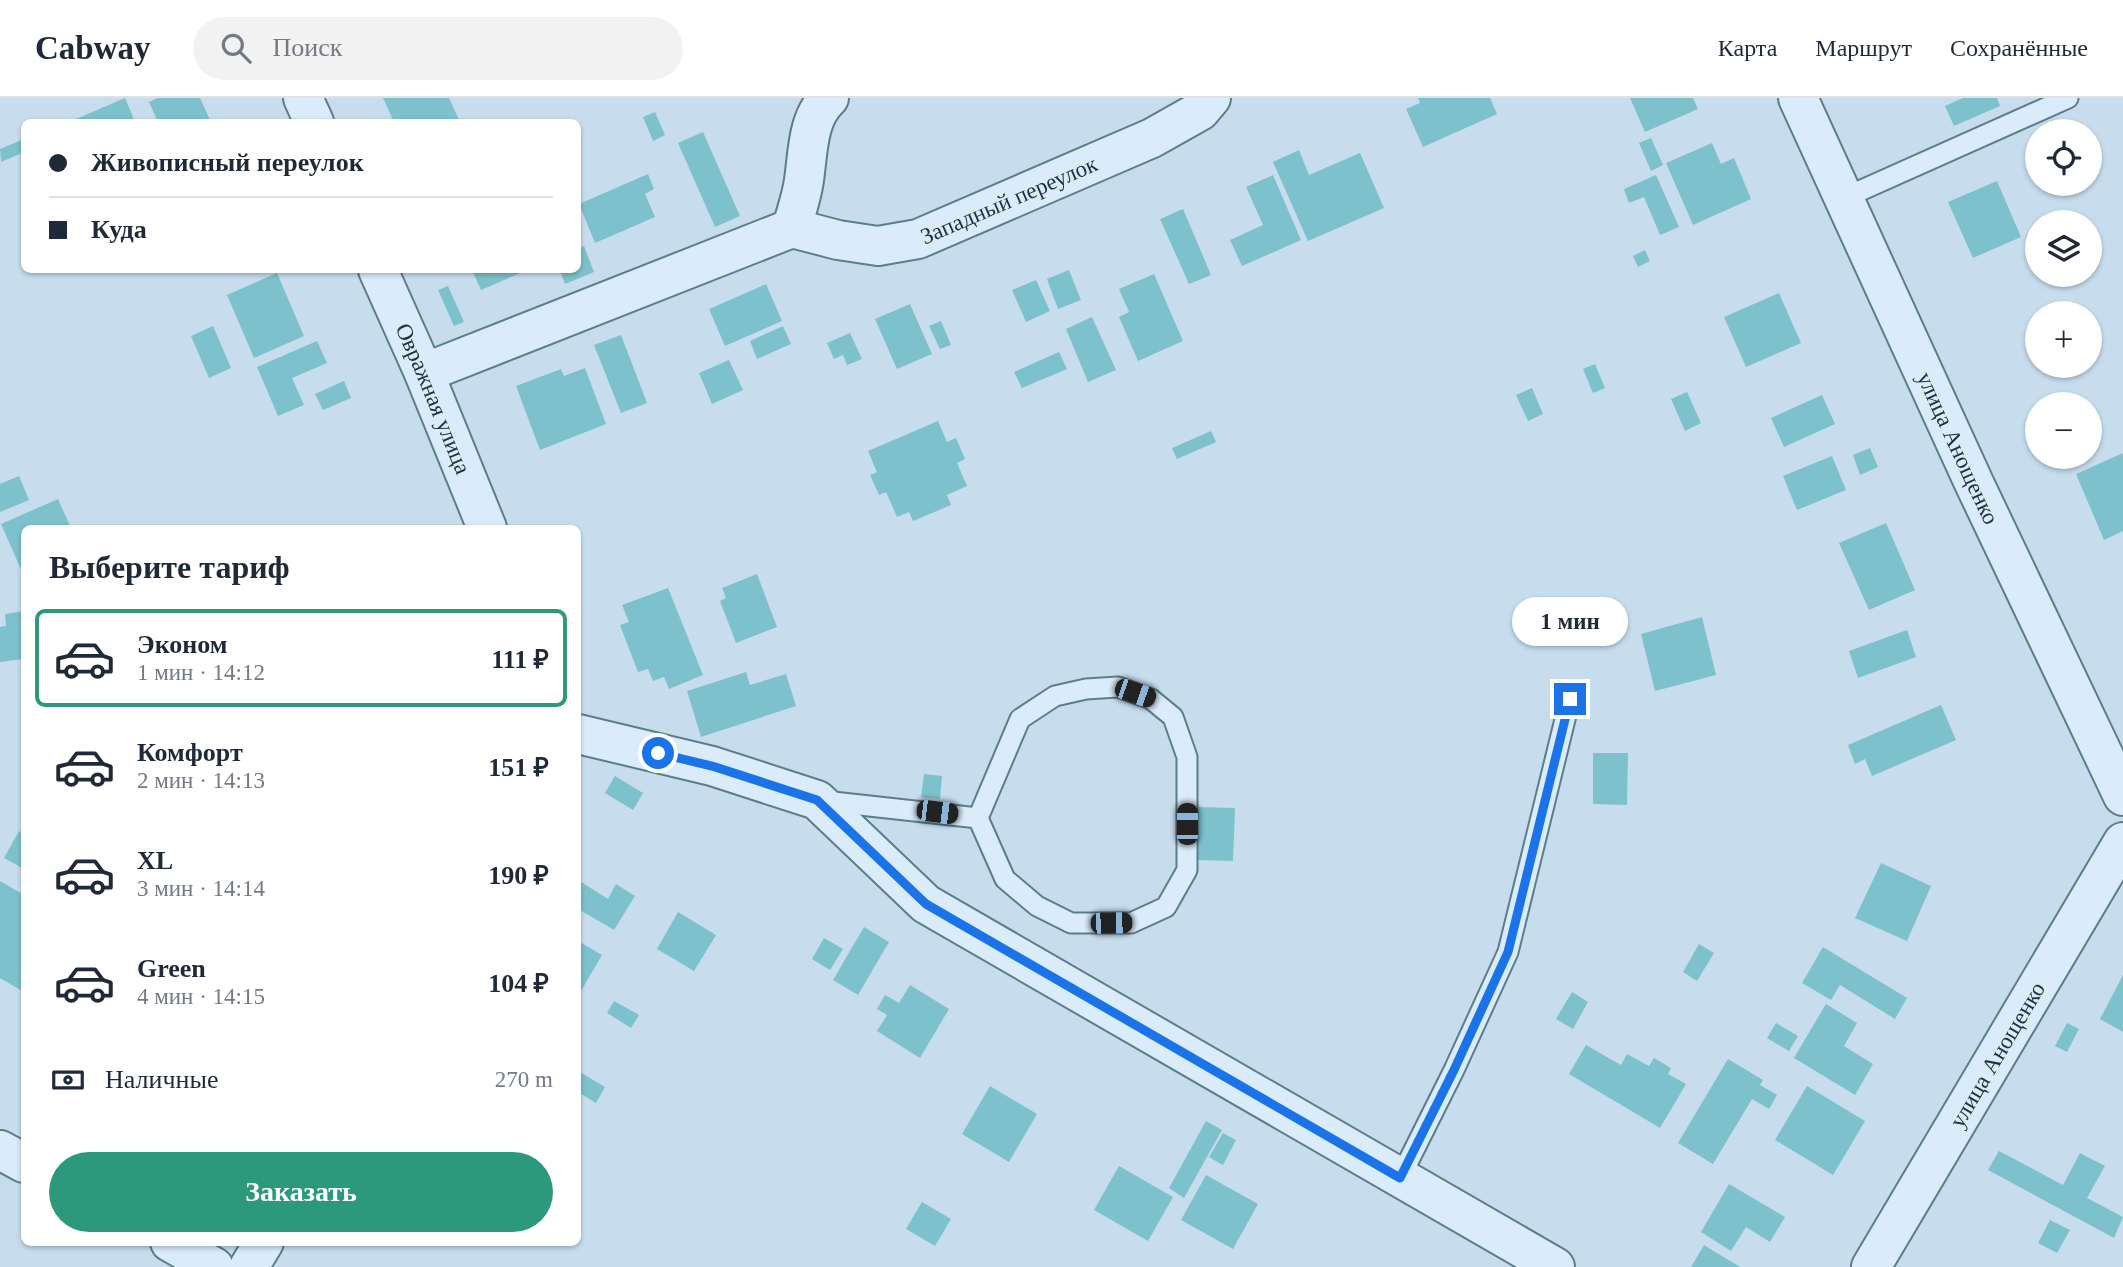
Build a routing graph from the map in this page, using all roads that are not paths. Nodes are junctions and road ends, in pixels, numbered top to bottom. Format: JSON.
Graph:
{"nodes":[{"id":1,"x":303,"y":98,"type":"edge"},
{"id":2,"x":829,"y":98,"type":"edge"},
{"id":3,"x":1211,"y":98,"type":"edge"},
{"id":4,"x":1798,"y":98,"type":"edge"},
{"id":5,"x":2068,"y":98,"type":"edge"},
{"id":6,"x":313,"y":119,"type":"edge"},
{"id":7,"x":1844,"y":198,"type":"junction"},
{"id":8,"x":792,"y":228,"type":"junction"},
{"id":9,"x":379,"y":273,"type":"edge"},
{"id":10,"x":424,"y":373,"type":"junction"},
{"id":11,"x":486,"y":525,"type":"edge"},
{"id":12,"x":1570,"y":699,"type":"dead end"},
{"id":13,"x":581,"y":735,"type":"edge"},
{"id":14,"x":2123,"y":796,"type":"edge"},
{"id":15,"x":817,"y":800,"type":"junction"},
{"id":16,"x":978,"y":818,"type":"junction"},
{"id":17,"x":2123,"y":842,"type":"edge"},
{"id":18,"x":0,"y":1150,"type":"edge"},
{"id":19,"x":21,"y":1161,"type":"edge"},
{"id":20,"x":1400,"y":1178,"type":"junction"},
{"id":21,"x":177,"y":1246,"type":"edge"},
{"id":22,"x":262,"y":1246,"type":"edge"},
{"id":23,"x":214,"y":1267,"type":"edge"},
{"id":24,"x":249,"y":1267,"type":"edge"},
{"id":25,"x":1555,"y":1267,"type":"edge"},
{"id":26,"x":1871,"y":1267,"type":"edge"}],
"edges":[{"from":1,"to":6,"type":"street"},
{"from":2,"to":8,"type":"street"},
{"from":3,"to":8,"type":"street","name":"Западный переулок"},
{"from":4,"to":7,"type":"street","name":"улица Анощенко"},
{"from":5,"to":7,"type":"lane"},
{"from":7,"to":14,"type":"street","name":"улица Анощенко"},
{"from":8,"to":10,"type":"street"},
{"from":9,"to":10,"type":"street","name":"Овражная улица"},
{"from":10,"to":11,"type":"street","name":"Овражная улица"},
{"from":12,"to":20,"type":"lane"},
{"from":13,"to":15,"type":"street"},
{"from":15,"to":16,"type":"lane"},
{"from":15,"to":20,"type":"street"},
{"from":16,"to":16,"type":"lane"},
{"from":17,"to":26,"type":"street","name":"улица Анощенко"},
{"from":18,"to":19,"type":"street"},
{"from":20,"to":25,"type":"street"},
{"from":21,"to":23,"type":"street"},
{"from":22,"to":24,"type":"street"}]}
